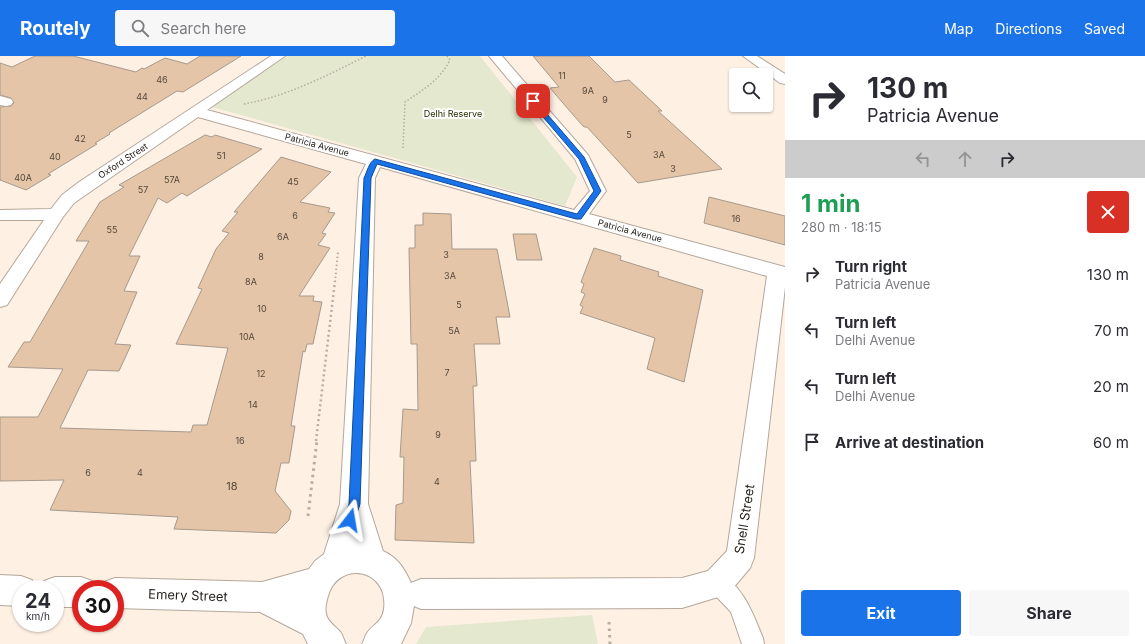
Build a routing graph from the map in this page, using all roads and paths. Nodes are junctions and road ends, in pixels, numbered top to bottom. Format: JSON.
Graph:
{"nodes":[{"id":1,"x":279,"y":56,"type":"edge"},
{"id":2,"x":366,"y":56,"type":"edge"},
{"id":3,"x":446,"y":56,"type":"edge"},
{"id":4,"x":495,"y":56,"type":"edge"},
{"id":5,"x":750,"y":56,"type":"edge"},
{"id":6,"x":785,"y":80,"type":"edge"},
{"id":7,"x":204,"y":114,"type":"junction"},
{"id":8,"x":403,"y":153,"type":"dead end"},
{"id":9,"x":375,"y":161,"type":"junction"},
{"id":10,"x":56,"y":214,"type":"junction"},
{"id":11,"x":0,"y":215,"type":"edge"},
{"id":12,"x":578,"y":217,"type":"junction"},
{"id":13,"x":339,"y":248,"type":"dead end"},
{"id":14,"x":781,"y":273,"type":"edge"},
{"id":15,"x":0,"y":300,"type":"edge"},
{"id":16,"x":354,"y":504,"type":"junction"},
{"id":17,"x":308,"y":516,"type":"dead end"},
{"id":18,"x":371,"y":560,"type":"junction"},
{"id":19,"x":327,"y":572,"type":"junction"},
{"id":20,"x":717,"y":583,"type":"junction"},
{"id":21,"x":0,"y":590,"type":"edge"},
{"id":22,"x":12,"y":591,"type":"edge"},
{"id":23,"x":124,"y":593,"type":"edge"},
{"id":24,"x":421,"y":594,"type":"dead end"},
{"id":25,"x":262,"y":597,"type":"junction"},
{"id":26,"x":608,"y":618,"type":"dead end"},
{"id":27,"x":321,"y":634,"type":"edge"},
{"id":28,"x":378,"y":644,"type":"edge"},
{"id":29,"x":609,"y":644,"type":"edge"},
{"id":30,"x":753,"y":644,"type":"edge"}],
"edges":[{"from":1,"to":7,"type":"street","name":"Oxford Street"},
{"from":2,"to":7,"type":"path"},
{"from":3,"to":8,"type":"path"},
{"from":4,"to":12,"type":"street"},
{"from":5,"to":6,"type":"street"},
{"from":7,"to":9,"type":"street","name":"Patricia Avenue"},
{"from":7,"to":10,"type":"street","name":"Oxford Street"},
{"from":9,"to":12,"type":"street","name":"Patricia Avenue"},
{"from":9,"to":16,"type":"street"},
{"from":10,"to":11,"type":"street"},
{"from":10,"to":15,"type":"street","name":"Oxford Street"},
{"from":12,"to":14,"type":"street","name":"Patricia Avenue"},
{"from":13,"to":17,"type":"path"},
{"from":14,"to":20,"type":"street","name":"Snell Street"},
{"from":16,"to":18,"type":"street"},
{"from":16,"to":19,"type":"street"},
{"from":18,"to":19,"type":"street","name":"Emery Street"},
{"from":18,"to":28,"type":"street"},
{"from":19,"to":25,"type":"street","name":"Emery Street"},
{"from":19,"to":27,"type":"street"},
{"from":20,"to":24,"type":"street"},
{"from":20,"to":30,"type":"lane"},
{"from":21,"to":22,"type":"street"},
{"from":23,"to":25,"type":"street","name":"Emery Street"},
{"from":25,"to":27,"type":"street","name":"Emery Street"},
{"from":26,"to":29,"type":"path"}]}
